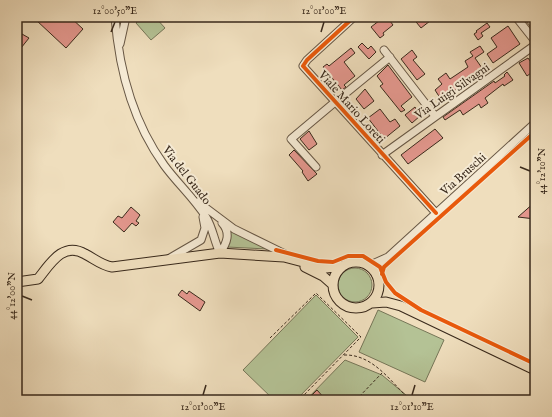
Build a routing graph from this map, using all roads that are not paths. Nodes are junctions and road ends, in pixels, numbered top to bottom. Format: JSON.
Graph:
{"nodes":[{"id":1,"x":115,"y":17,"type":"edge"},
{"id":2,"x":126,"y":17,"type":"edge"},
{"id":3,"x":354,"y":17,"type":"edge"},
{"id":4,"x":516,"y":17,"type":"edge"},
{"id":5,"x":528,"y":17,"type":"edge"},
{"id":6,"x":535,"y":26,"type":"edge"},
{"id":7,"x":535,"y":41,"type":"edge"},
{"id":8,"x":535,"y":45,"type":"edge"},
{"id":9,"x":119,"y":48,"type":"junction"},
{"id":10,"x":384,"y":50,"type":"dead end"},
{"id":11,"x":390,"y":57,"type":"junction"},
{"id":12,"x":346,"y":93,"type":"dead end"},
{"id":13,"x":335,"y":102,"type":"junction"},
{"id":14,"x":435,"y":116,"type":"junction"},
{"id":15,"x":534,"y":126,"type":"edge"},
{"id":16,"x":382,"y":155,"type":"junction"},
{"id":17,"x":316,"y":167,"type":"dead end"},
{"id":18,"x":191,"y":197,"type":"junction"},
{"id":19,"x":200,"y":209,"type":"junction"},
{"id":20,"x":436,"y":213,"type":"junction"},
{"id":21,"x":216,"y":216,"type":"junction"},
{"id":22,"x":220,"y":253,"type":"junction"},
{"id":23,"x":266,"y":255,"type":"junction"},
{"id":24,"x":388,"y":256,"type":"junction"},
{"id":25,"x":292,"y":258,"type":"junction"},
{"id":26,"x":169,"y":259,"type":"junction"},
{"id":27,"x":343,"y":266,"type":"junction"},
{"id":28,"x":368,"y":266,"type":"junction"},
{"id":29,"x":376,"y":275,"type":"junction"},
{"id":30,"x":17,"y":282,"type":"edge"},
{"id":31,"x":332,"y":284,"type":"junction"},
{"id":32,"x":379,"y":287,"type":"junction"},
{"id":33,"x":372,"y":302,"type":"junction"},
{"id":34,"x":411,"y":310,"type":"junction"},
{"id":35,"x":535,"y":370,"type":"edge"}],
"edges":[{"from":1,"to":9,"type":"street","name":"Via del Guado"},
{"from":2,"to":9,"type":"street"},
{"from":3,"to":13,"type":"street","name":"Viale Mario Loreti"},
{"from":4,"to":7,"type":"street"},
{"from":5,"to":6,"type":"street"},
{"from":8,"to":14,"type":"street","name":"Via Luigi Silvagni"},
{"from":9,"to":18,"type":"street","name":"Via del Guado"},
{"from":10,"to":11,"type":"street"},
{"from":11,"to":12,"type":"street"},
{"from":11,"to":14,"type":"street"},
{"from":13,"to":16,"type":"street","name":"Viale Mario Loreti"},
{"from":13,"to":17,"type":"street"},
{"from":14,"to":16,"type":"street","name":"Via Luigi Silvagni"},
{"from":15,"to":20,"type":"street","name":"Via Bruschi"},
{"from":16,"to":20,"type":"street","name":"Viale Mario Loreti"},
{"from":18,"to":19,"type":"street","name":"Via del Guado"},
{"from":18,"to":21,"type":"street"},
{"from":19,"to":22,"type":"street","name":"Via del Guado"},
{"from":19,"to":26,"type":"street"},
{"from":20,"to":24,"type":"street","name":"Via Bruschi"},
{"from":21,"to":22,"type":"street"},
{"from":21,"to":25,"type":"street"},
{"from":22,"to":23,"type":"main road"},
{"from":22,"to":26,"type":"main road"},
{"from":23,"to":25,"type":"main road"},
{"from":23,"to":31,"type":"main road"},
{"from":24,"to":28,"type":"street","name":"Via Bruschi"},
{"from":24,"to":29,"type":"street","name":"Via Bruschi"},
{"from":25,"to":27,"type":"main road"},
{"from":26,"to":30,"type":"main road"},
{"from":27,"to":28,"type":"main road"},
{"from":27,"to":31,"type":"main road"},
{"from":28,"to":29,"type":"main road"},
{"from":29,"to":32,"type":"main road"},
{"from":31,"to":33,"type":"main road"},
{"from":32,"to":33,"type":"main road"},
{"from":32,"to":34,"type":"main road"},
{"from":33,"to":34,"type":"main road"},
{"from":34,"to":35,"type":"main road"}]}
